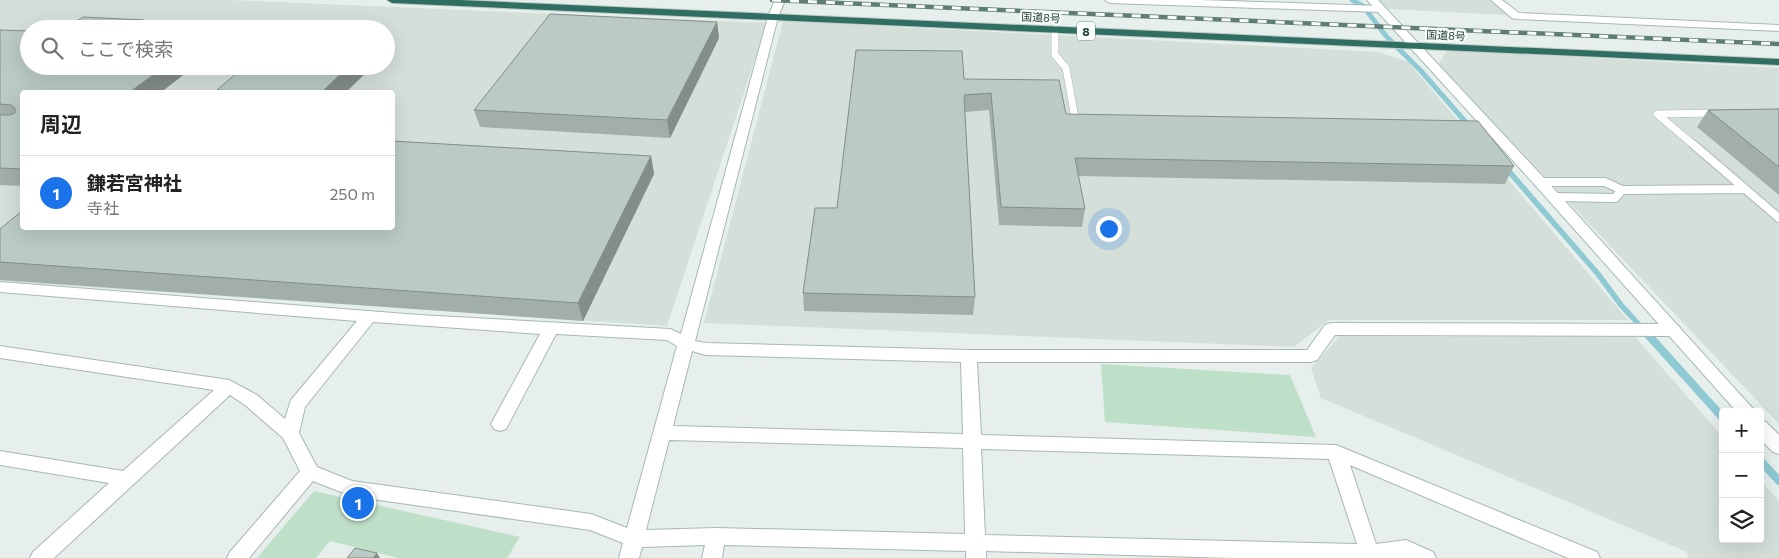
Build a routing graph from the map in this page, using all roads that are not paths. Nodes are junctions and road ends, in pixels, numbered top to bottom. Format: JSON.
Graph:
{"nodes":[{"id":1,"x":392,"y":0,"type":"edge"},
{"id":2,"x":780,"y":0,"type":"edge"},
{"id":3,"x":1110,"y":0,"type":"edge"},
{"id":4,"x":1372,"y":0,"type":"edge"},
{"id":5,"x":1496,"y":0,"type":"edge"},
{"id":6,"x":1380,"y":10,"type":"junction"},
{"id":7,"x":773,"y":17,"type":"junction"},
{"id":8,"x":1779,"y":28,"type":"edge"},
{"id":9,"x":1055,"y":30,"type":"junction"},
{"id":10,"x":1417,"y":46,"type":"junction"},
{"id":11,"x":1779,"y":62,"type":"edge"},
{"id":12,"x":1723,"y":113,"type":"edge"},
{"id":13,"x":1074,"y":118,"type":"edge"},
{"id":14,"x":1540,"y":182,"type":"junction"},
{"id":15,"x":1745,"y":189,"type":"junction"},
{"id":16,"x":1622,"y":190,"type":"junction"},
{"id":17,"x":1554,"y":197,"type":"junction"},
{"id":18,"x":1779,"y":218,"type":"edge"},
{"id":19,"x":0,"y":287,"type":"edge"},
{"id":20,"x":369,"y":317,"type":"junction"},
{"id":21,"x":550,"y":330,"type":"junction"},
{"id":22,"x":1673,"y":330,"type":"junction"},
{"id":23,"x":686,"y":344,"type":"junction"},
{"id":24,"x":0,"y":352,"type":"edge"},
{"id":25,"x":969,"y":356,"type":"junction"},
{"id":26,"x":229,"y":386,"type":"junction"},
{"id":27,"x":1743,"y":408,"type":"edge"},
{"id":28,"x":500,"y":424,"type":"dead end"},
{"id":29,"x":1764,"y":431,"type":"edge"},
{"id":30,"x":663,"y":433,"type":"junction"},
{"id":31,"x":290,"y":434,"type":"junction"},
{"id":32,"x":972,"y":441,"type":"junction"},
{"id":33,"x":1779,"y":447,"type":"edge"},
{"id":34,"x":1336,"y":452,"type":"junction"},
{"id":35,"x":0,"y":458,"type":"edge"},
{"id":36,"x":310,"y":472,"type":"junction"},
{"id":37,"x":128,"y":479,"type":"junction"},
{"id":38,"x":716,"y":536,"type":"junction"},
{"id":39,"x":634,"y":539,"type":"junction"},
{"id":40,"x":976,"y":551,"type":"edge"},
{"id":41,"x":1370,"y":555,"type":"edge"},
{"id":42,"x":40,"y":558,"type":"edge"},
{"id":43,"x":237,"y":558,"type":"edge"},
{"id":44,"x":629,"y":558,"type":"edge"},
{"id":45,"x":712,"y":558,"type":"edge"},
{"id":46,"x":1426,"y":558,"type":"edge"},
{"id":47,"x":1590,"y":558,"type":"edge"}],
"edges":[{"from":1,"to":7,"type":"highway","name":"国道8号","number":"8"},
{"from":2,"to":7,"type":"street"},
{"from":3,"to":6,"type":"street"},
{"from":4,"to":6,"type":"street"},
{"from":5,"to":8,"type":"street"},
{"from":6,"to":10,"type":"street"},
{"from":7,"to":9,"type":"highway","name":"国道8号","number":"8"},
{"from":7,"to":23,"type":"street"},
{"from":9,"to":10,"type":"highway","name":"国道8号","number":"8"},
{"from":9,"to":13,"type":"lane"},
{"from":10,"to":11,"type":"highway","name":"国道8号","number":"8"},
{"from":10,"to":14,"type":"street"},
{"from":12,"to":15,"type":"lane"},
{"from":14,"to":16,"type":"lane"},
{"from":14,"to":17,"type":"street"},
{"from":15,"to":16,"type":"lane"},
{"from":15,"to":18,"type":"lane"},
{"from":16,"to":17,"type":"lane"},
{"from":17,"to":22,"type":"street"},
{"from":19,"to":20,"type":"street"},
{"from":20,"to":21,"type":"street"},
{"from":20,"to":31,"type":"street"},
{"from":21,"to":23,"type":"street"},
{"from":21,"to":28,"type":"street"},
{"from":22,"to":25,"type":"street"},
{"from":22,"to":27,"type":"street"},
{"from":23,"to":25,"type":"street"},
{"from":23,"to":30,"type":"street"},
{"from":24,"to":26,"type":"street"},
{"from":25,"to":32,"type":"street"},
{"from":26,"to":31,"type":"street"},
{"from":26,"to":37,"type":"street"},
{"from":29,"to":33,"type":"street"},
{"from":30,"to":32,"type":"street"},
{"from":30,"to":39,"type":"street"},
{"from":31,"to":36,"type":"street"},
{"from":32,"to":34,"type":"street"},
{"from":32,"to":40,"type":"street"},
{"from":34,"to":41,"type":"street"},
{"from":34,"to":47,"type":"street"},
{"from":35,"to":37,"type":"street"},
{"from":36,"to":39,"type":"street"},
{"from":36,"to":43,"type":"street"},
{"from":37,"to":42,"type":"street"},
{"from":38,"to":39,"type":"street"},
{"from":38,"to":40,"type":"street"},
{"from":38,"to":45,"type":"street"},
{"from":39,"to":44,"type":"street"},
{"from":40,"to":41,"type":"street"},
{"from":41,"to":46,"type":"street"}]}
